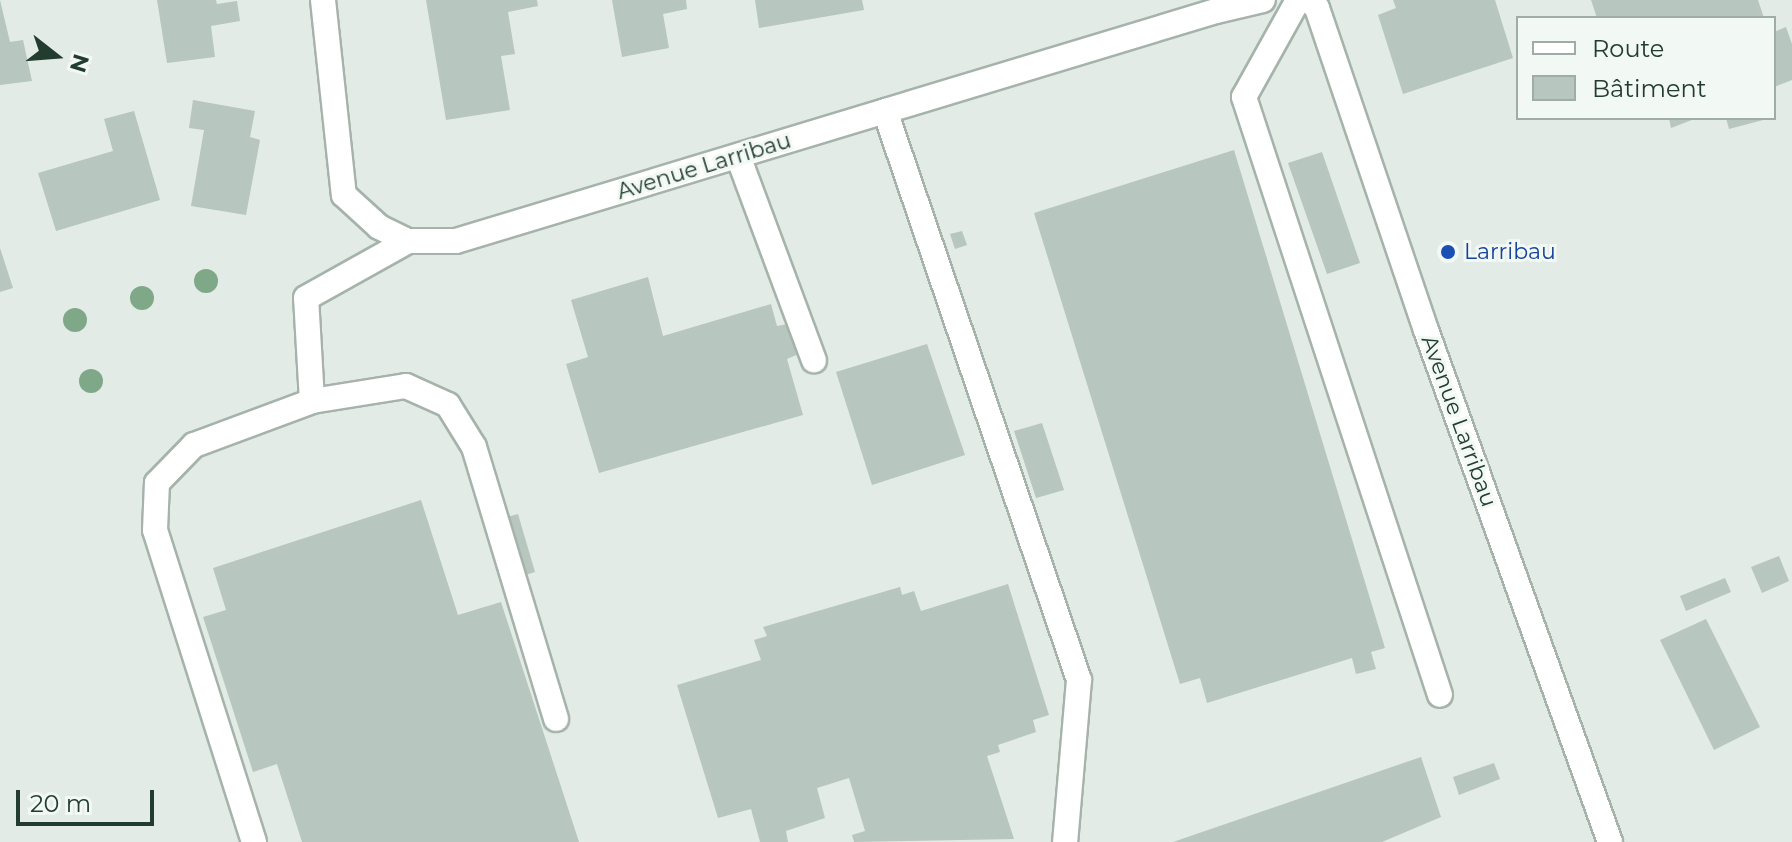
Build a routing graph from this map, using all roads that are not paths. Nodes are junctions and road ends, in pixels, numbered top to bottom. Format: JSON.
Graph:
{"nodes":[{"id":1,"x":323,"y":0,"type":"edge"},
{"id":2,"x":1170,"y":0,"type":"edge"},
{"id":3,"x":1263,"y":0,"type":"edge"},
{"id":4,"x":1298,"y":0,"type":"edge"},
{"id":5,"x":1309,"y":0,"type":"edge"},
{"id":6,"x":1169,"y":26,"type":"junction"},
{"id":7,"x":885,"y":111,"type":"junction"},
{"id":8,"x":738,"y":156,"type":"junction"},
{"id":9,"x":408,"y":241,"type":"junction"},
{"id":10,"x":814,"y":360,"type":"dead end"},
{"id":11,"x":312,"y":401,"type":"junction"},
{"id":12,"x":1440,"y":695,"type":"dead end"},
{"id":13,"x":556,"y":719,"type":"dead end"},
{"id":14,"x":254,"y":842,"type":"edge"},
{"id":15,"x":1065,"y":842,"type":"edge"},
{"id":16,"x":1610,"y":842,"type":"edge"}],
"edges":[{"from":1,"to":9,"type":"street","name":"Avenue Larribau"},
{"from":2,"to":6,"type":"street"},
{"from":3,"to":6,"type":"street","name":"Avenue Larribau"},
{"from":4,"to":12,"type":"street"},
{"from":5,"to":16,"type":"street","name":"Avenue Larribau"},
{"from":6,"to":7,"type":"street","name":"Avenue Larribau"},
{"from":7,"to":8,"type":"street","name":"Avenue Larribau"},
{"from":7,"to":15,"type":"street"},
{"from":8,"to":9,"type":"street","name":"Avenue Larribau"},
{"from":8,"to":10,"type":"street"},
{"from":9,"to":11,"type":"street"},
{"from":11,"to":13,"type":"street"},
{"from":11,"to":14,"type":"street"}]}
